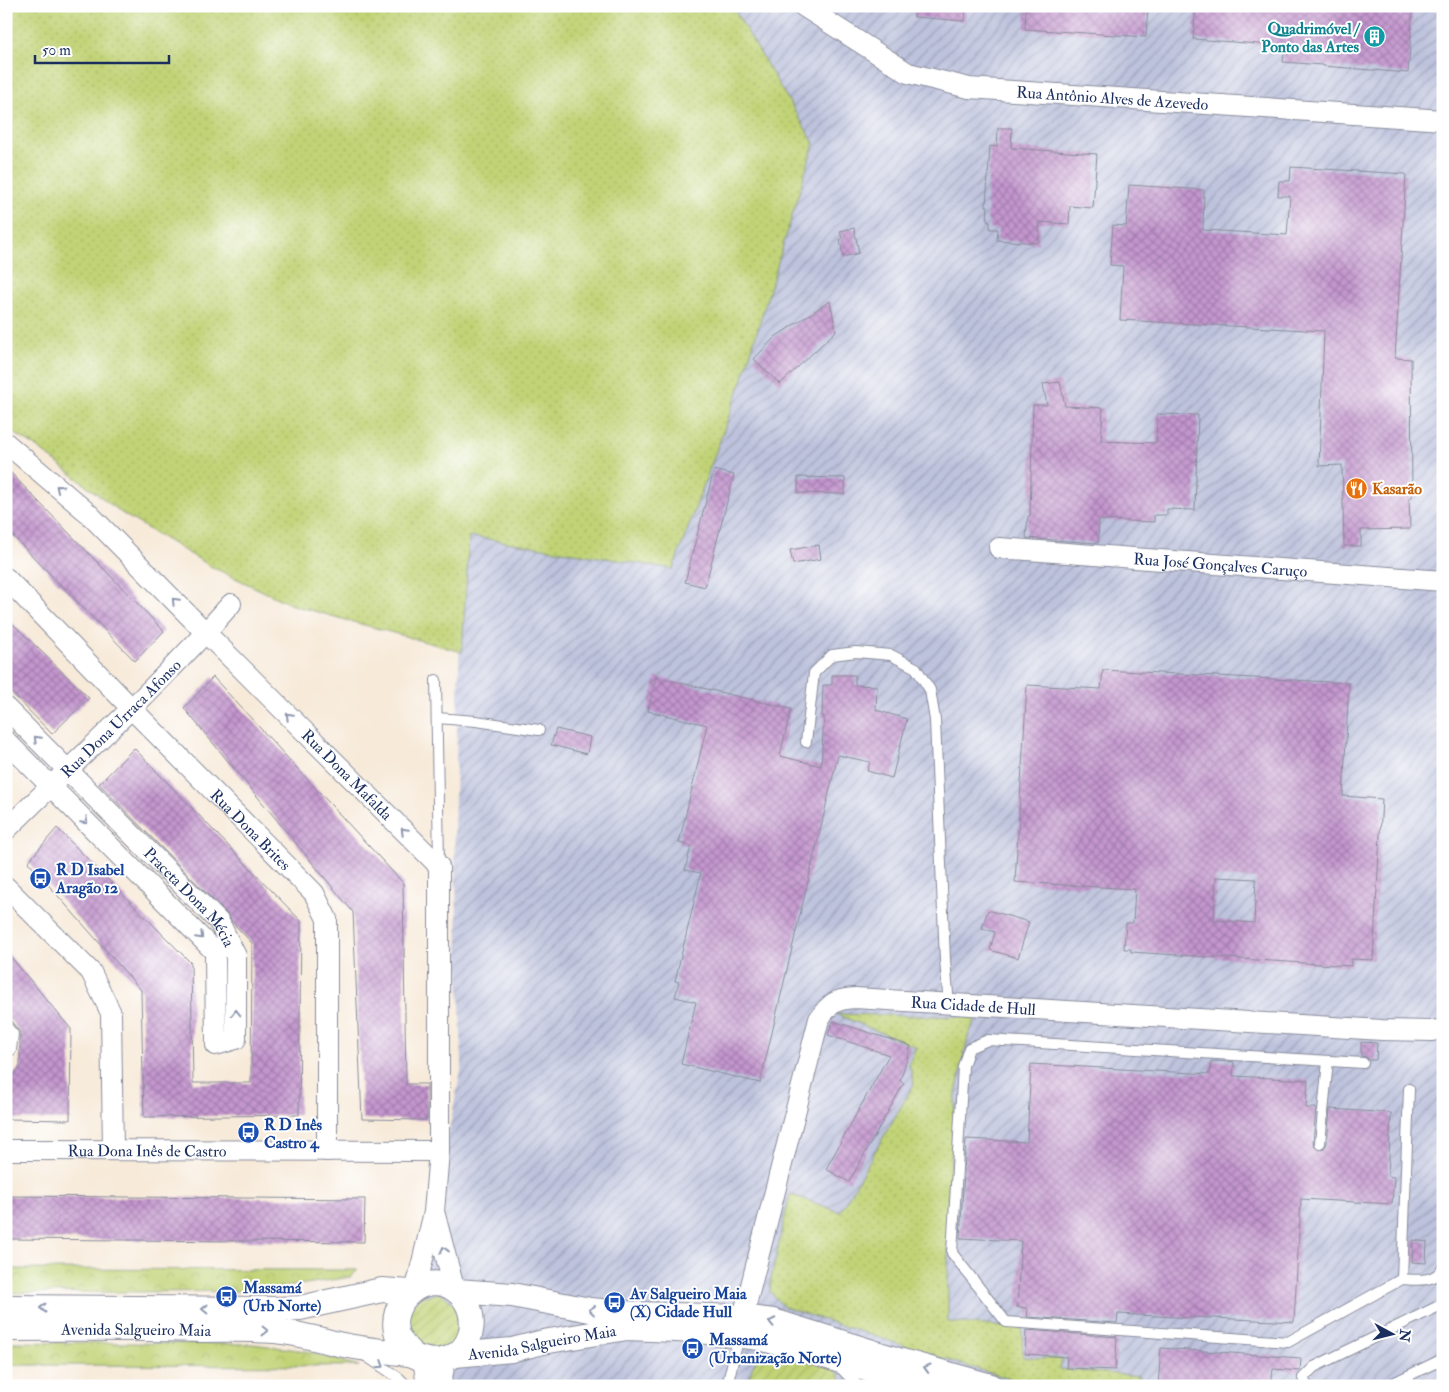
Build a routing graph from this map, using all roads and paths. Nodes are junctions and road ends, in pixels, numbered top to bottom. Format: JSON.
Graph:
{"nodes":[{"id":1,"x":803,"y":6,"type":"edge"},
{"id":2,"x":1443,"y":120,"type":"edge"},
{"id":3,"x":6,"y":443,"type":"edge"},
{"id":4,"x":999,"y":548,"type":"dead end"},
{"id":5,"x":6,"y":578,"type":"edge"},
{"id":6,"x":1443,"y":581,"type":"edge"},
{"id":7,"x":231,"y":604,"type":"dead end"},
{"id":8,"x":206,"y":633,"type":"junction"},
{"id":9,"x":436,"y":680,"type":"dead end"},
{"id":10,"x":6,"y":708,"type":"edge"},
{"id":11,"x":132,"y":709,"type":"junction"},
{"id":12,"x":437,"y":718,"type":"junction"},
{"id":13,"x":538,"y":730,"type":"dead end"},
{"id":14,"x":6,"y":741,"type":"edge"},
{"id":15,"x":806,"y":742,"type":"dead end"},
{"id":16,"x":68,"y":770,"type":"junction"},
{"id":17,"x":51,"y":786,"type":"junction"},
{"id":18,"x":6,"y":830,"type":"edge"},
{"id":19,"x":439,"y":866,"type":"junction"},
{"id":20,"x":6,"y":887,"type":"edge"},
{"id":21,"x":949,"y":1004,"type":"junction"},
{"id":22,"x":6,"y":1026,"type":"edge"},
{"id":23,"x":1443,"y":1029,"type":"edge"},
{"id":24,"x":6,"y":1050,"type":"edge"},
{"id":25,"x":1328,"y":1061,"type":"junction"},
{"id":26,"x":1362,"y":1063,"type":"dead end"},
{"id":27,"x":1409,"y":1089,"type":"dead end"},
{"id":28,"x":1320,"y":1142,"type":"dead end"},
{"id":29,"x":113,"y":1149,"type":"junction"},
{"id":30,"x":6,"y":1150,"type":"edge"},
{"id":31,"x":439,"y":1151,"type":"junction"},
{"id":32,"x":327,"y":1152,"type":"junction"},
{"id":33,"x":434,"y":1212,"type":"junction"},
{"id":34,"x":1443,"y":1267,"type":"edge"},
{"id":35,"x":1402,"y":1279,"type":"junction"},
{"id":36,"x":413,"y":1290,"type":"junction"},
{"id":37,"x":455,"y":1290,"type":"junction"},
{"id":38,"x":1443,"y":1304,"type":"edge"},
{"id":39,"x":6,"y":1308,"type":"edge"},
{"id":40,"x":742,"y":1326,"type":"junction"},
{"id":41,"x":6,"y":1329,"type":"edge"},
{"id":42,"x":352,"y":1348,"type":"junction"},
{"id":43,"x":418,"y":1357,"type":"junction"},
{"id":44,"x":451,"y":1357,"type":"junction"},
{"id":45,"x":831,"y":1358,"type":"junction"},
{"id":46,"x":1443,"y":1359,"type":"edge"},
{"id":47,"x":856,"y":1385,"type":"edge"},
{"id":48,"x":407,"y":1386,"type":"edge"},
{"id":49,"x":427,"y":1386,"type":"edge"},
{"id":50,"x":440,"y":1386,"type":"edge"},
{"id":51,"x":728,"y":1386,"type":"edge"},
{"id":52,"x":920,"y":1386,"type":"edge"},
{"id":53,"x":991,"y":1386,"type":"edge"},
{"id":54,"x":1307,"y":1386,"type":"edge"},
{"id":55,"x":1387,"y":1386,"type":"edge"}],
"edges":[{"from":1,"to":2,"type":"street","name":"Rua Antônio Alves de Azevedo"},
{"from":8,"to":3,"type":"street","name":"Rua Dona Mafalda","one_way":true},
{"from":4,"to":6,"type":"street","name":"Rua José Gonçalves Caruço"},
{"from":5,"to":11,"type":"street","name":"Rua Dona Brites"},
{"from":7,"to":8,"type":"street","name":"Rua Dona Urraca Afonso"},
{"from":8,"to":11,"type":"street","name":"Rua Dona Urraca Afonso"},
{"from":19,"to":8,"type":"street","name":"Rua Dona Mafalda","one_way":true},
{"from":9,"to":12,"type":"lane"},
{"from":16,"to":10,"type":"street","one_way":true},
{"from":11,"to":16,"type":"street","name":"Rua Dona Urraca Afonso"},
{"from":11,"to":32,"type":"street","name":"Rua Dona Brites"},
{"from":12,"to":13,"type":"lane"},
{"from":12,"to":19,"type":"lane"},
{"from":14,"to":17,"type":"street"},
{"from":15,"to":21,"type":"lane"},
{"from":16,"to":17,"type":"street","name":"Rua Dona Urraca Afonso"},
{"from":17,"to":16,"type":"street","name":"Praceta Dona Mécia","one_way":true},
{"from":17,"to":18,"type":"street","name":"Rua Dona Urraca Afonso"},
{"from":19,"to":31,"type":"street"},
{"from":20,"to":29,"type":"street"},
{"from":21,"to":23,"type":"street","name":"Rua Cidade de Hull"},
{"from":21,"to":40,"type":"street","name":"Rua Cidade de Hull"},
{"from":22,"to":24,"type":"lane"},
{"from":25,"to":26,"type":"lane"},
{"from":25,"to":28,"type":"lane"},
{"from":25,"to":35,"type":"lane"},
{"from":27,"to":35,"type":"lane"},
{"from":29,"to":30,"type":"street","name":"Rua Dona Inês de Castro"},
{"from":29,"to":32,"type":"street","name":"Rua Dona Inês de Castro"},
{"from":31,"to":32,"type":"street","name":"Rua Dona Inês de Castro"},
{"from":31,"to":33,"type":"street"},
{"from":33,"to":36,"type":"street"},
{"from":37,"to":33,"type":"street","one_way":true},
{"from":34,"to":35,"type":"lane"},
{"from":36,"to":37,"type":"street","name":"Avenida Salgueiro Maia"},
{"from":36,"to":39,"type":"street","name":"Avenida Salgueiro Maia","one_way":true},
{"from":36,"to":43,"type":"street"},
{"from":40,"to":37,"type":"street","name":"Avenida Salgueiro Maia","one_way":true},
{"from":37,"to":44,"type":"street","name":"Avenida Salgueiro Maia"},
{"from":38,"to":54,"type":"lane"},
{"from":40,"to":44,"type":"street","name":"Avenida Salgueiro Maia"},
{"from":40,"to":45,"type":"street","name":"Avenida Salgueiro Maia"},
{"from":40,"to":51,"type":"lane"},
{"from":53,"to":40,"type":"street","name":"Avenida Salgueiro Maia","one_way":true},
{"from":41,"to":42,"type":"street","name":"Avenida Salgueiro Maia","one_way":true},
{"from":42,"to":43,"type":"street","name":"Avenida Salgueiro Maia"},
{"from":42,"to":48,"type":"lane","one_way":true},
{"from":43,"to":44,"type":"street","name":"Avenida Salgueiro Maia"},
{"from":43,"to":49,"type":"street"},
{"from":44,"to":50,"type":"street"},
{"from":45,"to":47,"type":"lane"},
{"from":45,"to":52,"type":"street","name":"Avenida Salgueiro Maia"},
{"from":46,"to":55,"type":"lane"}]}
